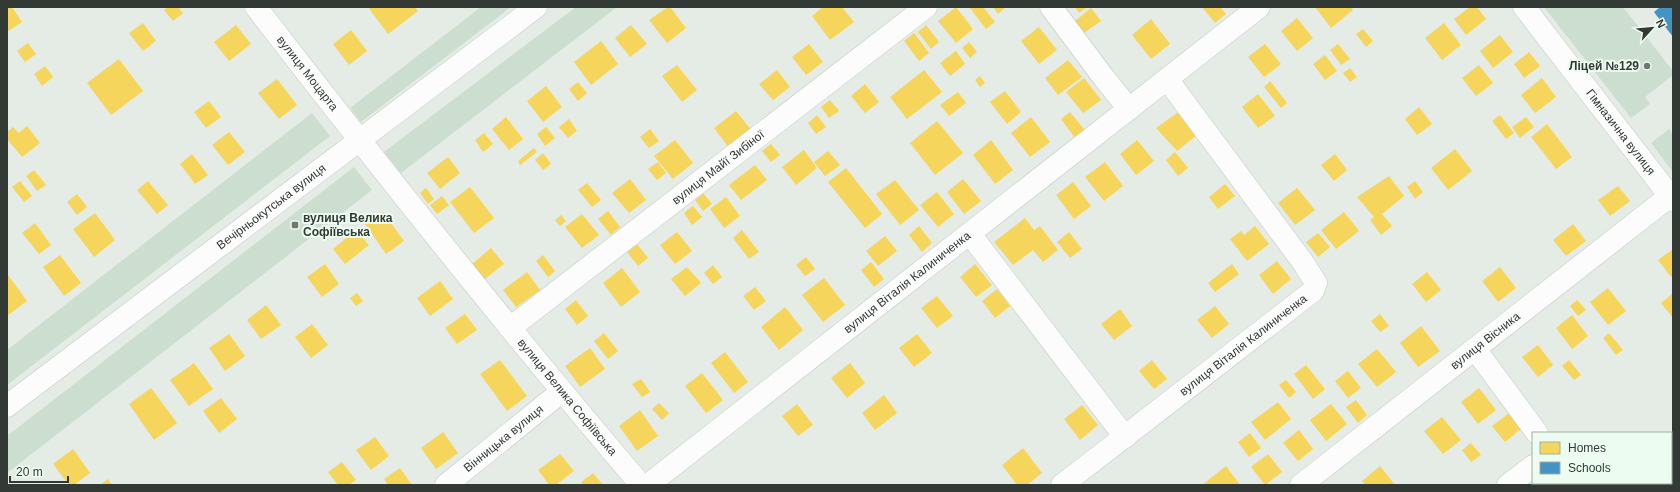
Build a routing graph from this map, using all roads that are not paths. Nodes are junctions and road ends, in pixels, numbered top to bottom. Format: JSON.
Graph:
{"nodes":[{"id":1,"x":256,"y":7,"type":"edge"},
{"id":2,"x":536,"y":7,"type":"edge"},
{"id":3,"x":926,"y":7,"type":"edge"},
{"id":4,"x":1051,"y":7,"type":"edge"},
{"id":5,"x":1260,"y":7,"type":"edge"},
{"id":6,"x":1524,"y":7,"type":"edge"},
{"id":7,"x":1167,"y":80,"type":"junction"},
{"id":8,"x":1129,"y":109,"type":"junction"},
{"id":9,"x":359,"y":140,"type":"junction"},
{"id":10,"x":1672,"y":198,"type":"edge"},
{"id":11,"x":970,"y":234,"type":"junction"},
{"id":12,"x":510,"y":328,"type":"junction"},
{"id":13,"x":1475,"y":349,"type":"junction"},
{"id":14,"x":561,"y":392,"type":"junction"},
{"id":15,"x":7,"y":406,"type":"edge"},
{"id":16,"x":1535,"y":432,"type":"edge"},
{"id":17,"x":1125,"y":437,"type":"junction"},
{"id":18,"x":1532,"y":467,"type":"edge"},
{"id":19,"x":446,"y":485,"type":"edge"},
{"id":20,"x":641,"y":485,"type":"edge"},
{"id":21,"x":648,"y":485,"type":"edge"},
{"id":22,"x":1062,"y":485,"type":"edge"},
{"id":23,"x":1300,"y":485,"type":"edge"},
{"id":24,"x":1508,"y":485,"type":"edge"}],
"edges":[{"from":1,"to":9,"type":"street","name":"вулиця Моцарта"},
{"from":2,"to":9,"type":"street","name":"Вечірньокутська вулиця"},
{"from":3,"to":12,"type":"street","name":"вулиця Майї Зибіної"},
{"from":4,"to":8,"type":"street"},
{"from":5,"to":7,"type":"street","name":"вулиця Віталія Калиниченка"},
{"from":6,"to":10,"type":"street","name":"Гімназична вулиця"},
{"from":7,"to":8,"type":"street","name":"вулиця Віталія Калиниченка"},
{"from":7,"to":17,"type":"street","name":"вулиця Віталія Калиниченка"},
{"from":8,"to":11,"type":"street","name":"вулиця Віталія Калиниченка"},
{"from":9,"to":12,"type":"street","name":"вулиця Велика Софіївська"},
{"from":9,"to":15,"type":"street","name":"Вечірньокутська вулиця"},
{"from":10,"to":13,"type":"street","name":"вулиця Вісника"},
{"from":11,"to":17,"type":"street"},
{"from":11,"to":21,"type":"street","name":"вулиця Віталія Калиниченка"},
{"from":12,"to":14,"type":"street","name":"вулиця Велика Софіївська"},
{"from":13,"to":16,"type":"street"},
{"from":13,"to":23,"type":"street","name":"вулиця Вісника"},
{"from":14,"to":19,"type":"street","name":"Вінницька вулиця"},
{"from":14,"to":20,"type":"street","name":"вулиця Велика Софіївська"},
{"from":17,"to":22,"type":"street","name":"вулиця Віталія Калиниченка"},
{"from":18,"to":24,"type":"street"}]}
